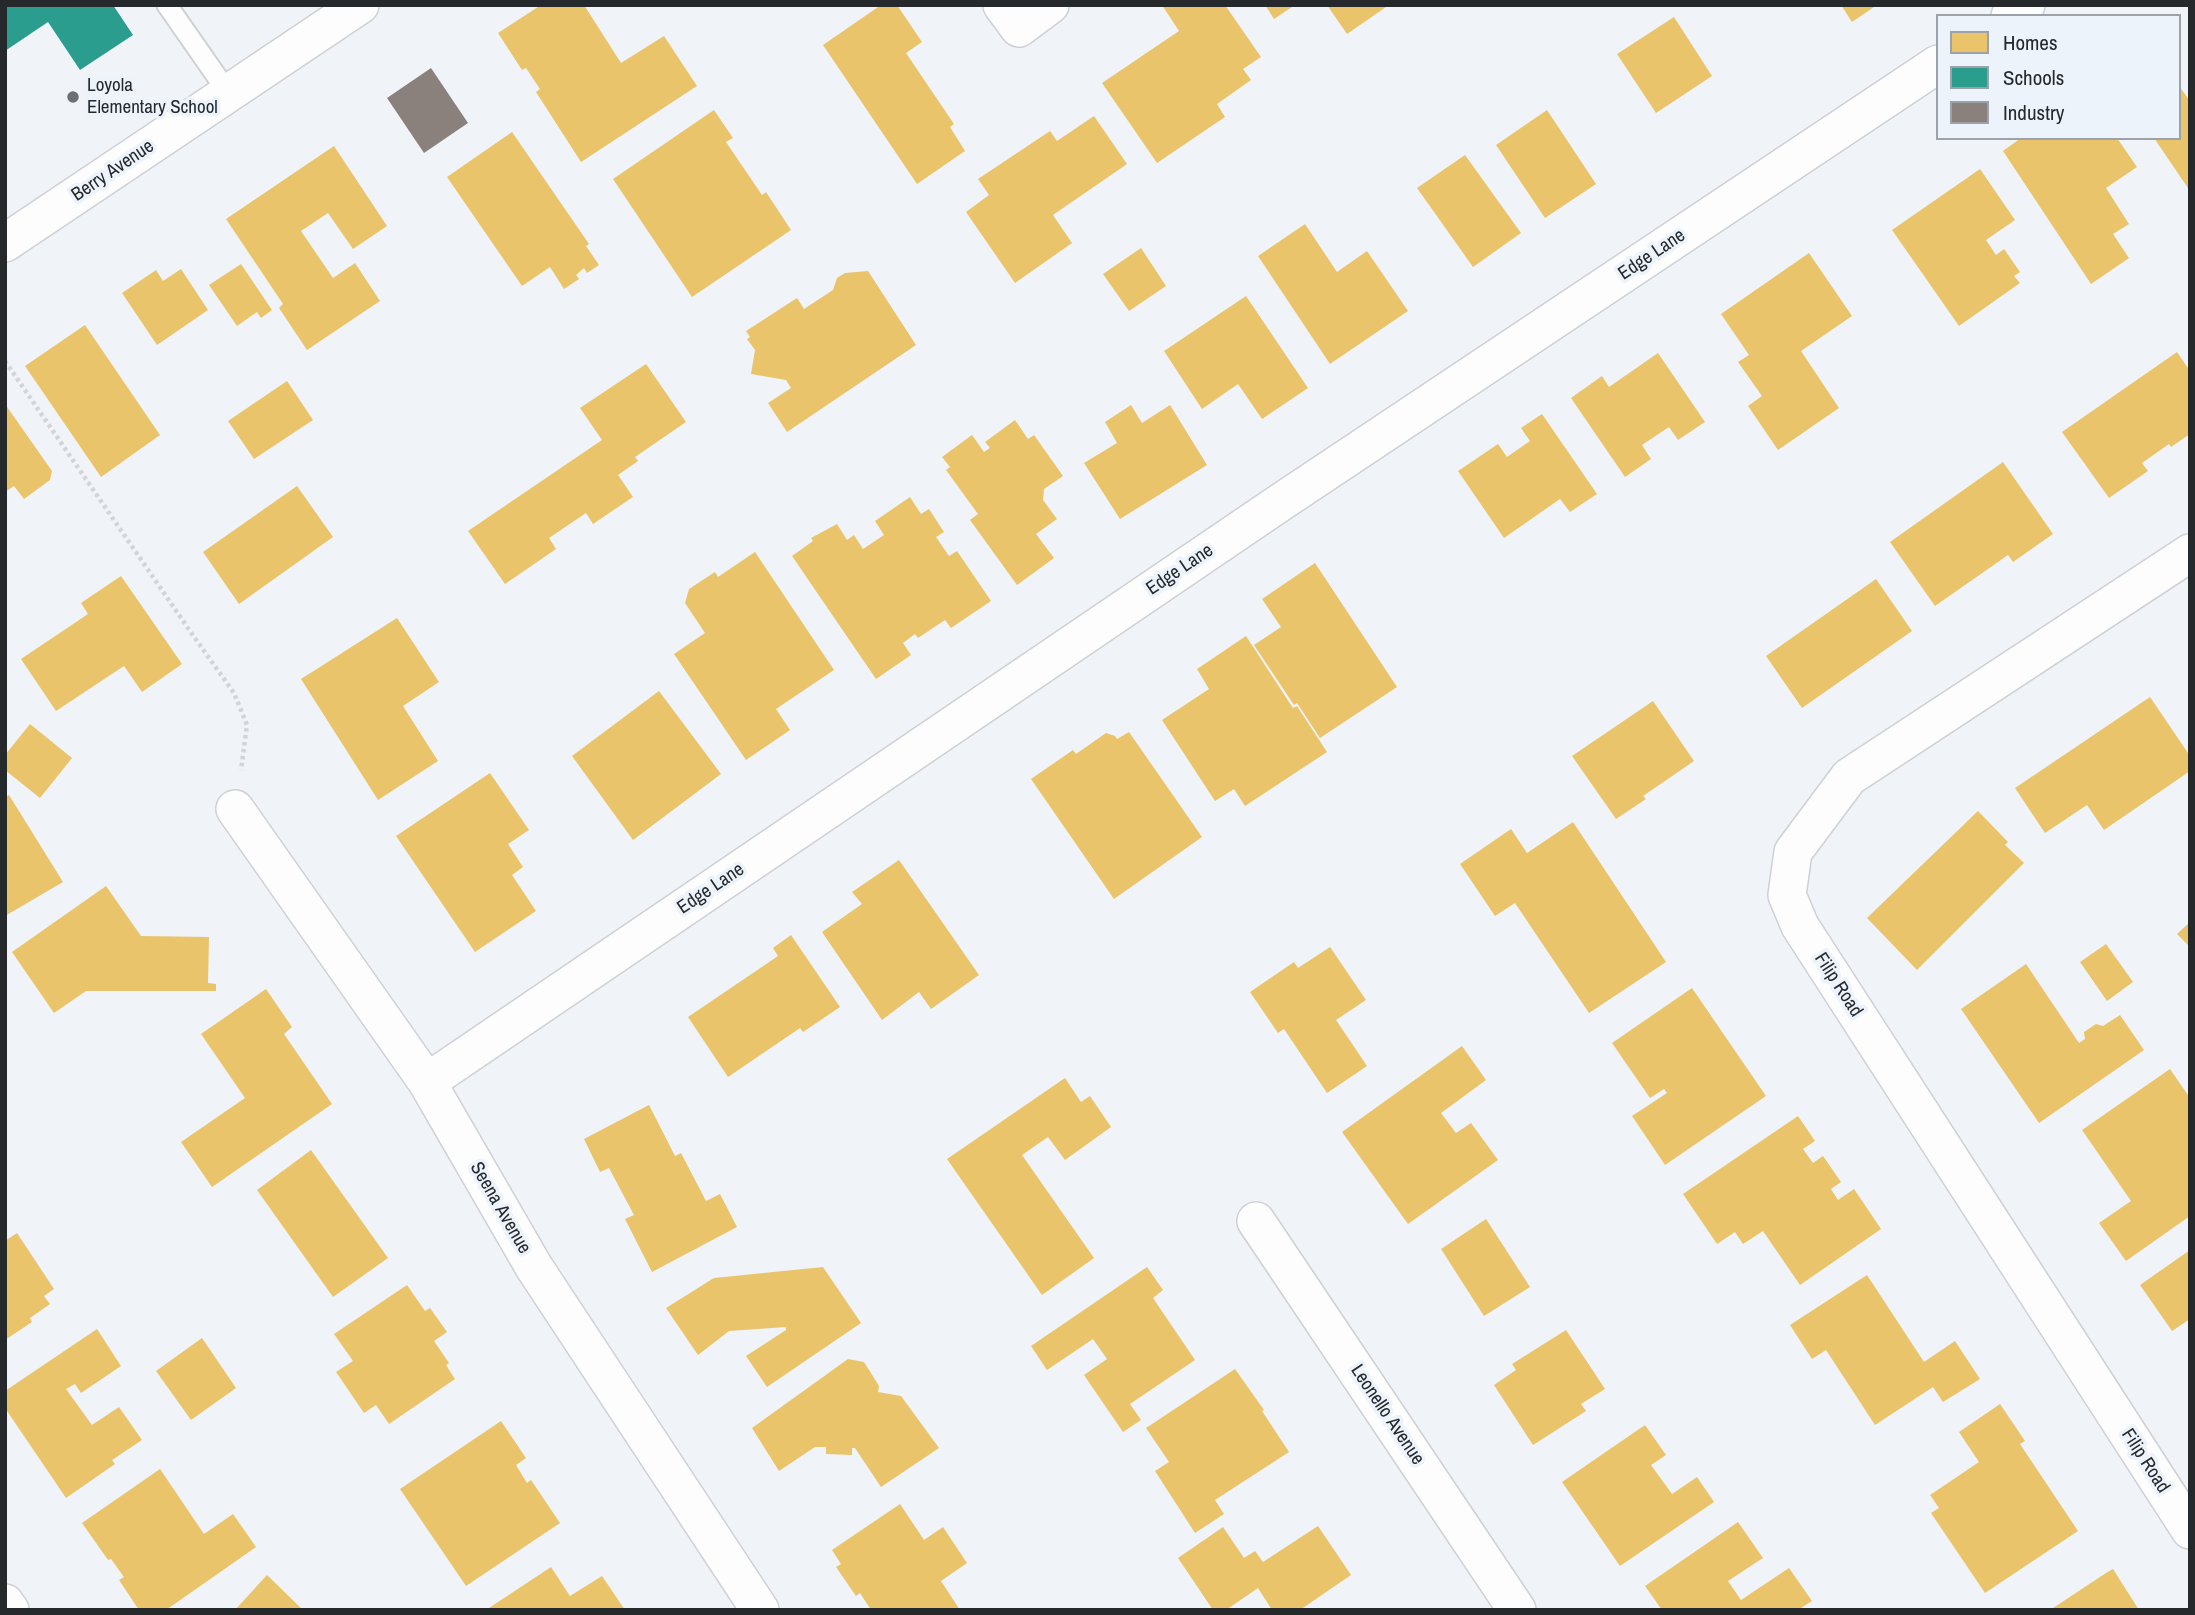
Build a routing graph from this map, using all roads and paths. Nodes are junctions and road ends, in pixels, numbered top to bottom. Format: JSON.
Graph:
{"nodes":[{"id":1,"x":167,"y":5,"type":"edge"},
{"id":2,"x":360,"y":5,"type":"edge"},
{"id":3,"x":1002,"y":5,"type":"edge"},
{"id":4,"x":1050,"y":5,"type":"edge"},
{"id":5,"x":1936,"y":65,"type":"edge"},
{"id":6,"x":229,"y":94,"type":"junction"},
{"id":7,"x":5,"y":243,"type":"edge"},
{"id":8,"x":5,"y":361,"type":"edge"},
{"id":9,"x":2190,"y":553,"type":"edge"},
{"id":10,"x":235,"y":809,"type":"joint"},
{"id":11,"x":427,"y":1082,"type":"junction"},
{"id":12,"x":1256,"y":1221,"type":"dead end"},
{"id":13,"x":2190,"y":1530,"type":"edge"},
{"id":14,"x":5,"y":1603,"type":"edge"},
{"id":15,"x":10,"y":1610,"type":"edge"},
{"id":16,"x":760,"y":1610,"type":"edge"},
{"id":17,"x":1517,"y":1610,"type":"edge"}],
"edges":[{"from":1,"to":6,"type":"lane"},
{"from":2,"to":6,"type":"street","name":"Berry Avenue"},
{"from":3,"to":4,"type":"street"},
{"from":5,"to":11,"type":"street","name":"Edge Lane"},
{"from":6,"to":7,"type":"street","name":"Berry Avenue"},
{"from":8,"to":10,"type":"path"},
{"from":9,"to":13,"type":"street","name":"Filip Road"},
{"from":10,"to":11,"type":"street","name":"Seena Avenue"},
{"from":11,"to":16,"type":"street","name":"Seena Avenue"},
{"from":12,"to":17,"type":"street","name":"Leonello Avenue"},
{"from":14,"to":15,"type":"street"}]}
